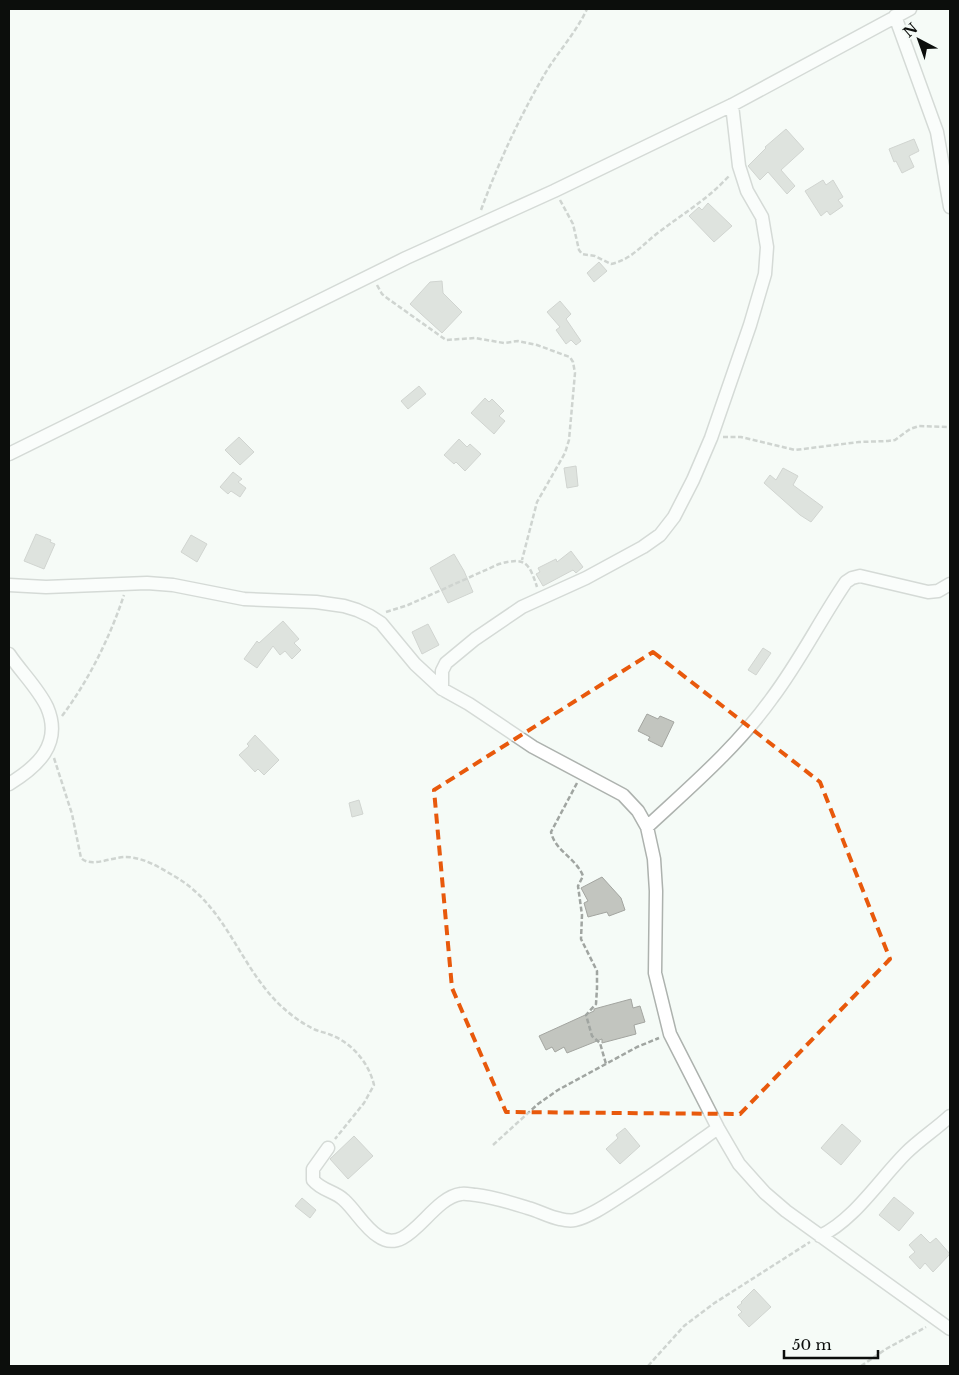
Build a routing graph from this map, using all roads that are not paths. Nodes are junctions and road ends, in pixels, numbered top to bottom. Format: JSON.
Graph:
{"nodes":[{"id":1,"x":910,"y":9,"type":"edge"},
{"id":2,"x":895,"y":16,"type":"junction"},
{"id":3,"x":732,"y":105,"type":"junction"},
{"id":4,"x":950,"y":206,"type":"edge"},
{"id":5,"x":9,"y":454,"type":"edge"},
{"id":6,"x":950,"y":584,"type":"edge"},
{"id":7,"x":9,"y":585,"type":"edge"},
{"id":8,"x":9,"y":654,"type":"edge"},
{"id":9,"x":442,"y":689,"type":"junction"},
{"id":10,"x":9,"y":784,"type":"edge"},
{"id":11,"x":647,"y":828,"type":"junction"},
{"id":12,"x":950,"y":1116,"type":"edge"},
{"id":13,"x":718,"y":1128,"type":"junction"},
{"id":14,"x":328,"y":1148,"type":"road end"},
{"id":15,"x":820,"y":1236,"type":"junction"},
{"id":16,"x":950,"y":1329,"type":"edge"}],
"edges":[{"from":1,"to":2,"type":"street"},
{"from":2,"to":3,"type":"street"},
{"from":2,"to":4,"type":"street"},
{"from":3,"to":5,"type":"street"},
{"from":3,"to":9,"type":"street"},
{"from":6,"to":11,"type":"street"},
{"from":7,"to":9,"type":"street"},
{"from":8,"to":10,"type":"street"},
{"from":9,"to":11,"type":"street"},
{"from":11,"to":13,"type":"street"},
{"from":12,"to":15,"type":"street"},
{"from":13,"to":14,"type":"street"},
{"from":13,"to":15,"type":"street"},
{"from":15,"to":16,"type":"street"}]}
